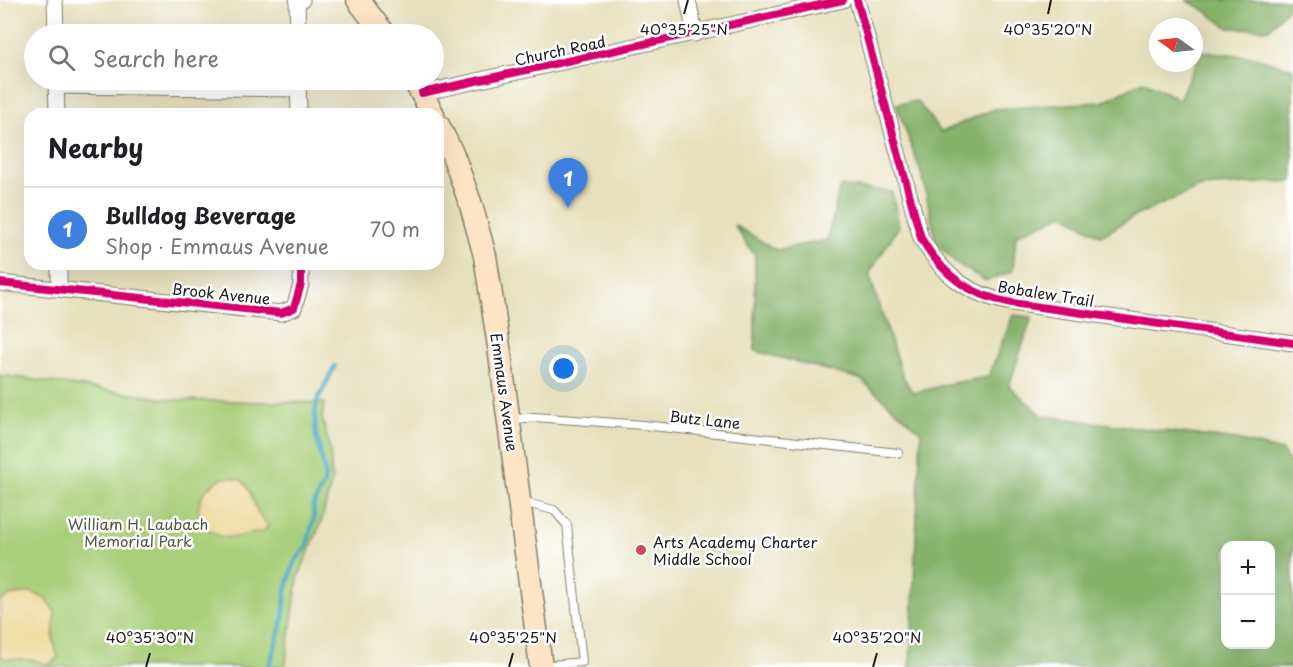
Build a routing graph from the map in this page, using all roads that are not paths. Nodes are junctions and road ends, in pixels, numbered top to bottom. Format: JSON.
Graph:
{"nodes":[{"id":1,"x":55,"y":0,"type":"edge"},
{"id":2,"x":299,"y":0,"type":"edge"},
{"id":3,"x":358,"y":0,"type":"edge"},
{"id":4,"x":688,"y":0,"type":"edge"},
{"id":5,"x":843,"y":0,"type":"edge"},
{"id":6,"x":857,"y":0,"type":"edge"},
{"id":7,"x":56,"y":24,"type":"edge"},
{"id":8,"x":298,"y":24,"type":"edge"},
{"id":9,"x":376,"y":24,"type":"edge"},
{"id":10,"x":695,"y":34,"type":"junction"},
{"id":11,"x":444,"y":81,"type":"edge"},
{"id":12,"x":56,"y":90,"type":"edge"},
{"id":13,"x":298,"y":90,"type":"edge"},
{"id":14,"x":420,"y":90,"type":"edge"},
{"id":15,"x":57,"y":108,"type":"edge"},
{"id":16,"x":299,"y":108,"type":"edge"},
{"id":17,"x":430,"y":108,"type":"edge"},
{"id":18,"x":444,"y":137,"type":"edge"},
{"id":19,"x":58,"y":270,"type":"edge"},
{"id":20,"x":301,"y":270,"type":"edge"},
{"id":21,"x":0,"y":283,"type":"edge"},
{"id":22,"x":59,"y":289,"type":"junction"},
{"id":23,"x":1293,"y":343,"type":"edge"},
{"id":24,"x":508,"y":420,"type":"junction"},
{"id":25,"x":898,"y":453,"type":"dead end"},
{"id":26,"x":519,"y":501,"type":"junction"},
{"id":27,"x":541,"y":667,"type":"edge"}],
"edges":[{"from":1,"to":7,"type":"street"},
{"from":2,"to":8,"type":"street"},
{"from":3,"to":9,"type":"main road"},
{"from":4,"to":10,"type":"street"},
{"from":5,"to":10,"type":"street","name":"Church Road"},
{"from":6,"to":23,"type":"street","name":"Bobalew Trail"},
{"from":10,"to":11,"type":"street","name":"Church Road"},
{"from":12,"to":15,"type":"street"},
{"from":13,"to":16,"type":"street"},
{"from":14,"to":17,"type":"main road"},
{"from":18,"to":24,"type":"main road","name":"Emmaus Avenue"},
{"from":19,"to":22,"type":"street"},
{"from":20,"to":22,"type":"street","name":"Brook Avenue"},
{"from":21,"to":22,"type":"street","name":"Brook Avenue"},
{"from":24,"to":25,"type":"lane","name":"Butz Lane"},
{"from":24,"to":26,"type":"main road","name":"Emmaus Avenue"},
{"from":26,"to":27,"type":"main road","name":"Emmaus Avenue"},
{"from":26,"to":27,"type":"lane"}]}
